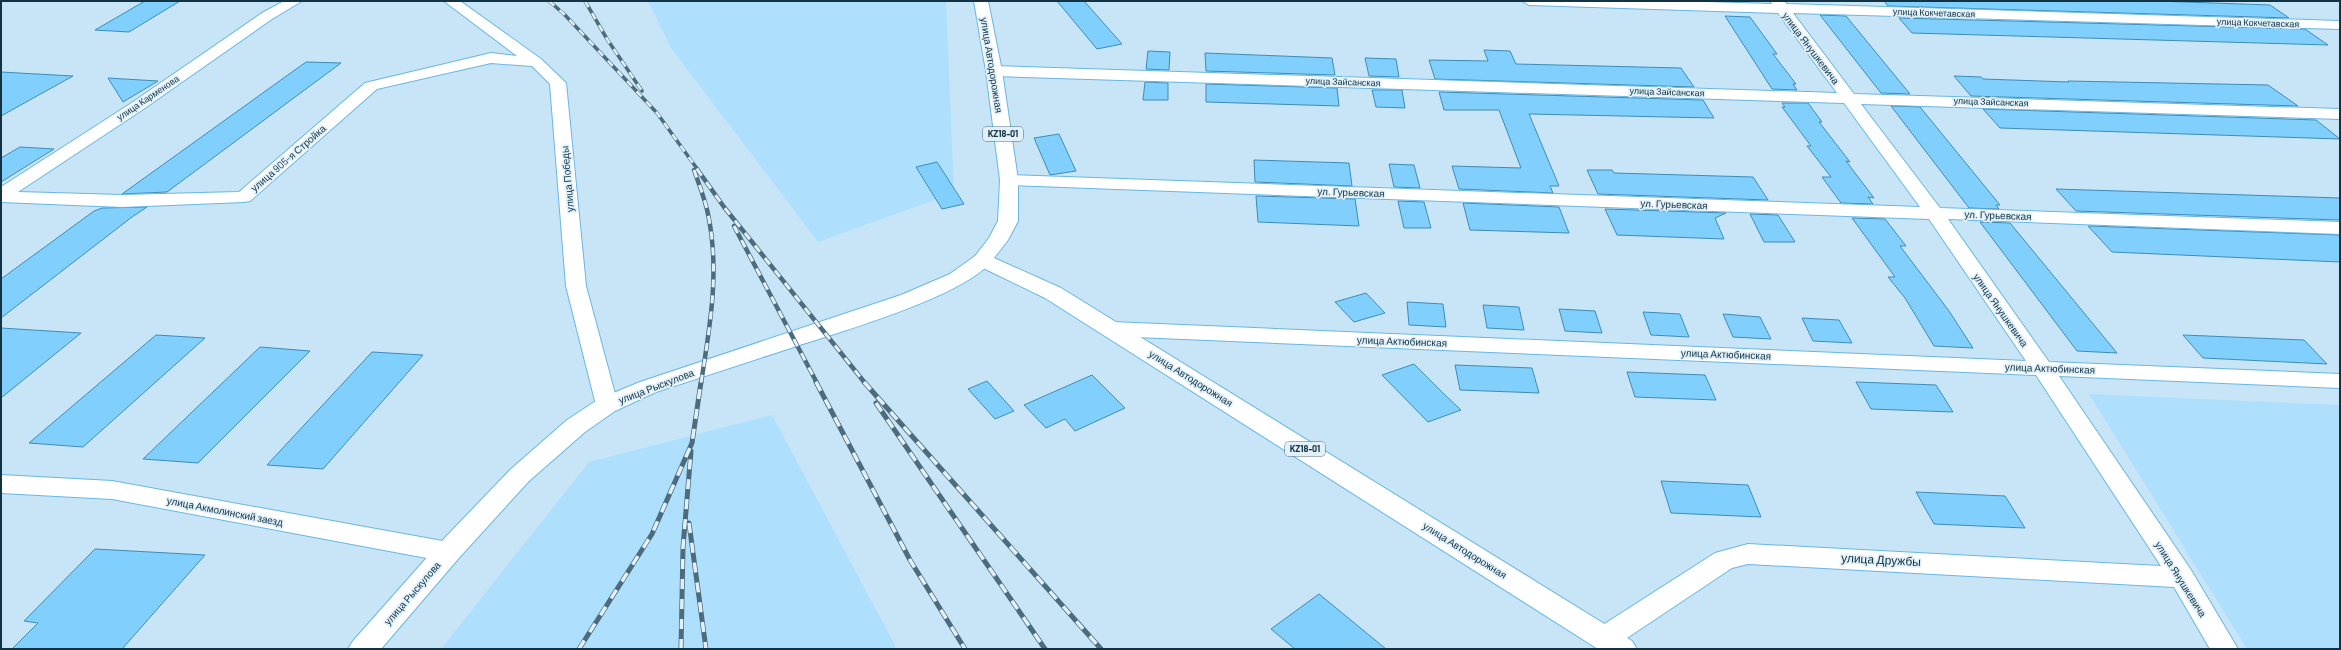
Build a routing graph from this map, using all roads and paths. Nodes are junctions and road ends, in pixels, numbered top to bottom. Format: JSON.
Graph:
{"nodes":[{"id":1,"x":295,"y":1,"type":"edge"},
{"id":2,"x":451,"y":1,"type":"edge"},
{"id":3,"x":981,"y":1,"type":"edge"},
{"id":4,"x":1529,"y":1,"type":"edge"},
{"id":5,"x":1779,"y":5,"type":"edge"},
{"id":6,"x":2340,"y":25,"type":"edge"},
{"id":7,"x":536,"y":62,"type":"junction"},
{"id":8,"x":994,"y":71,"type":"junction"},
{"id":9,"x":1848,"y":98,"type":"junction"},
{"id":10,"x":2340,"y":114,"type":"edge"},
{"id":11,"x":1009,"y":180,"type":"junction"},
{"id":12,"x":1,"y":196,"type":"edge"},
{"id":13,"x":1934,"y":213,"type":"junction"},
{"id":14,"x":2340,"y":228,"type":"edge"},
{"id":15,"x":982,"y":260,"type":"junction"},
{"id":16,"x":1112,"y":329,"type":"junction"},
{"id":17,"x":2042,"y":368,"type":"junction"},
{"id":18,"x":2340,"y":381,"type":"edge"},
{"id":19,"x":607,"y":405,"type":"junction"},
{"id":20,"x":1,"y":484,"type":"edge"},
{"id":21,"x":448,"y":552,"type":"junction"},
{"id":22,"x":2182,"y":577,"type":"junction"},
{"id":23,"x":1613,"y":643,"type":"edge"},
{"id":24,"x":363,"y":649,"type":"edge"},
{"id":25,"x":2224,"y":649,"type":"edge"}],
"edges":[{"from":1,"to":12,"type":"street","name":"улица Карменова"},
{"from":2,"to":7,"type":"street","name":"улица Победы"},
{"from":3,"to":8,"type":"main road","name":"улица Автодорожная","number":"KZ18-01"},
{"from":4,"to":5,"type":"street","name":"улица Кокчетавская"},
{"from":5,"to":6,"type":"street","name":"улица Кокчетавская"},
{"from":5,"to":9,"type":"street","name":"улица Янушкевича"},
{"from":7,"to":12,"type":"street","name":"улица 905-я Стройка"},
{"from":7,"to":19,"type":"street","name":"улица Победы"},
{"from":8,"to":9,"type":"street","name":"улица Зайсанская"},
{"from":8,"to":11,"type":"main road","name":"улица Автодорожная","number":"KZ18-01"},
{"from":9,"to":10,"type":"street","name":"улица Зайсанская"},
{"from":9,"to":13,"type":"street","name":"улица Янушкевича"},
{"from":11,"to":13,"type":"street","name":"ул. Гурьевская"},
{"from":11,"to":15,"type":"main road","name":"улица Автодорожная","number":"KZ18-01"},
{"from":13,"to":14,"type":"street","name":"ул. Гурьевская"},
{"from":13,"to":17,"type":"street","name":"улица Янушкевича"},
{"from":15,"to":16,"type":"main road","name":"улица Автодорожная","number":"KZ18-01"},
{"from":15,"to":19,"type":"main road","name":"улица Рыскулова"},
{"from":16,"to":17,"type":"street","name":"улица Актюбинская"},
{"from":16,"to":23,"type":"main road","name":"улица Автодорожная","number":"KZ18-01"},
{"from":17,"to":18,"type":"street","name":"улица Актюбинская"},
{"from":17,"to":22,"type":"street","name":"улица Янушкевича"},
{"from":19,"to":21,"type":"main road","name":"улица Рыскулова"},
{"from":20,"to":21,"type":"street","name":"улица Акмолинский заезд"},
{"from":21,"to":24,"type":"main road","name":"улица Рыскулова"},
{"from":22,"to":23,"type":"street","name":"улица Дружбы"},
{"from":22,"to":25,"type":"street","name":"улица Янушкевича"}]}
